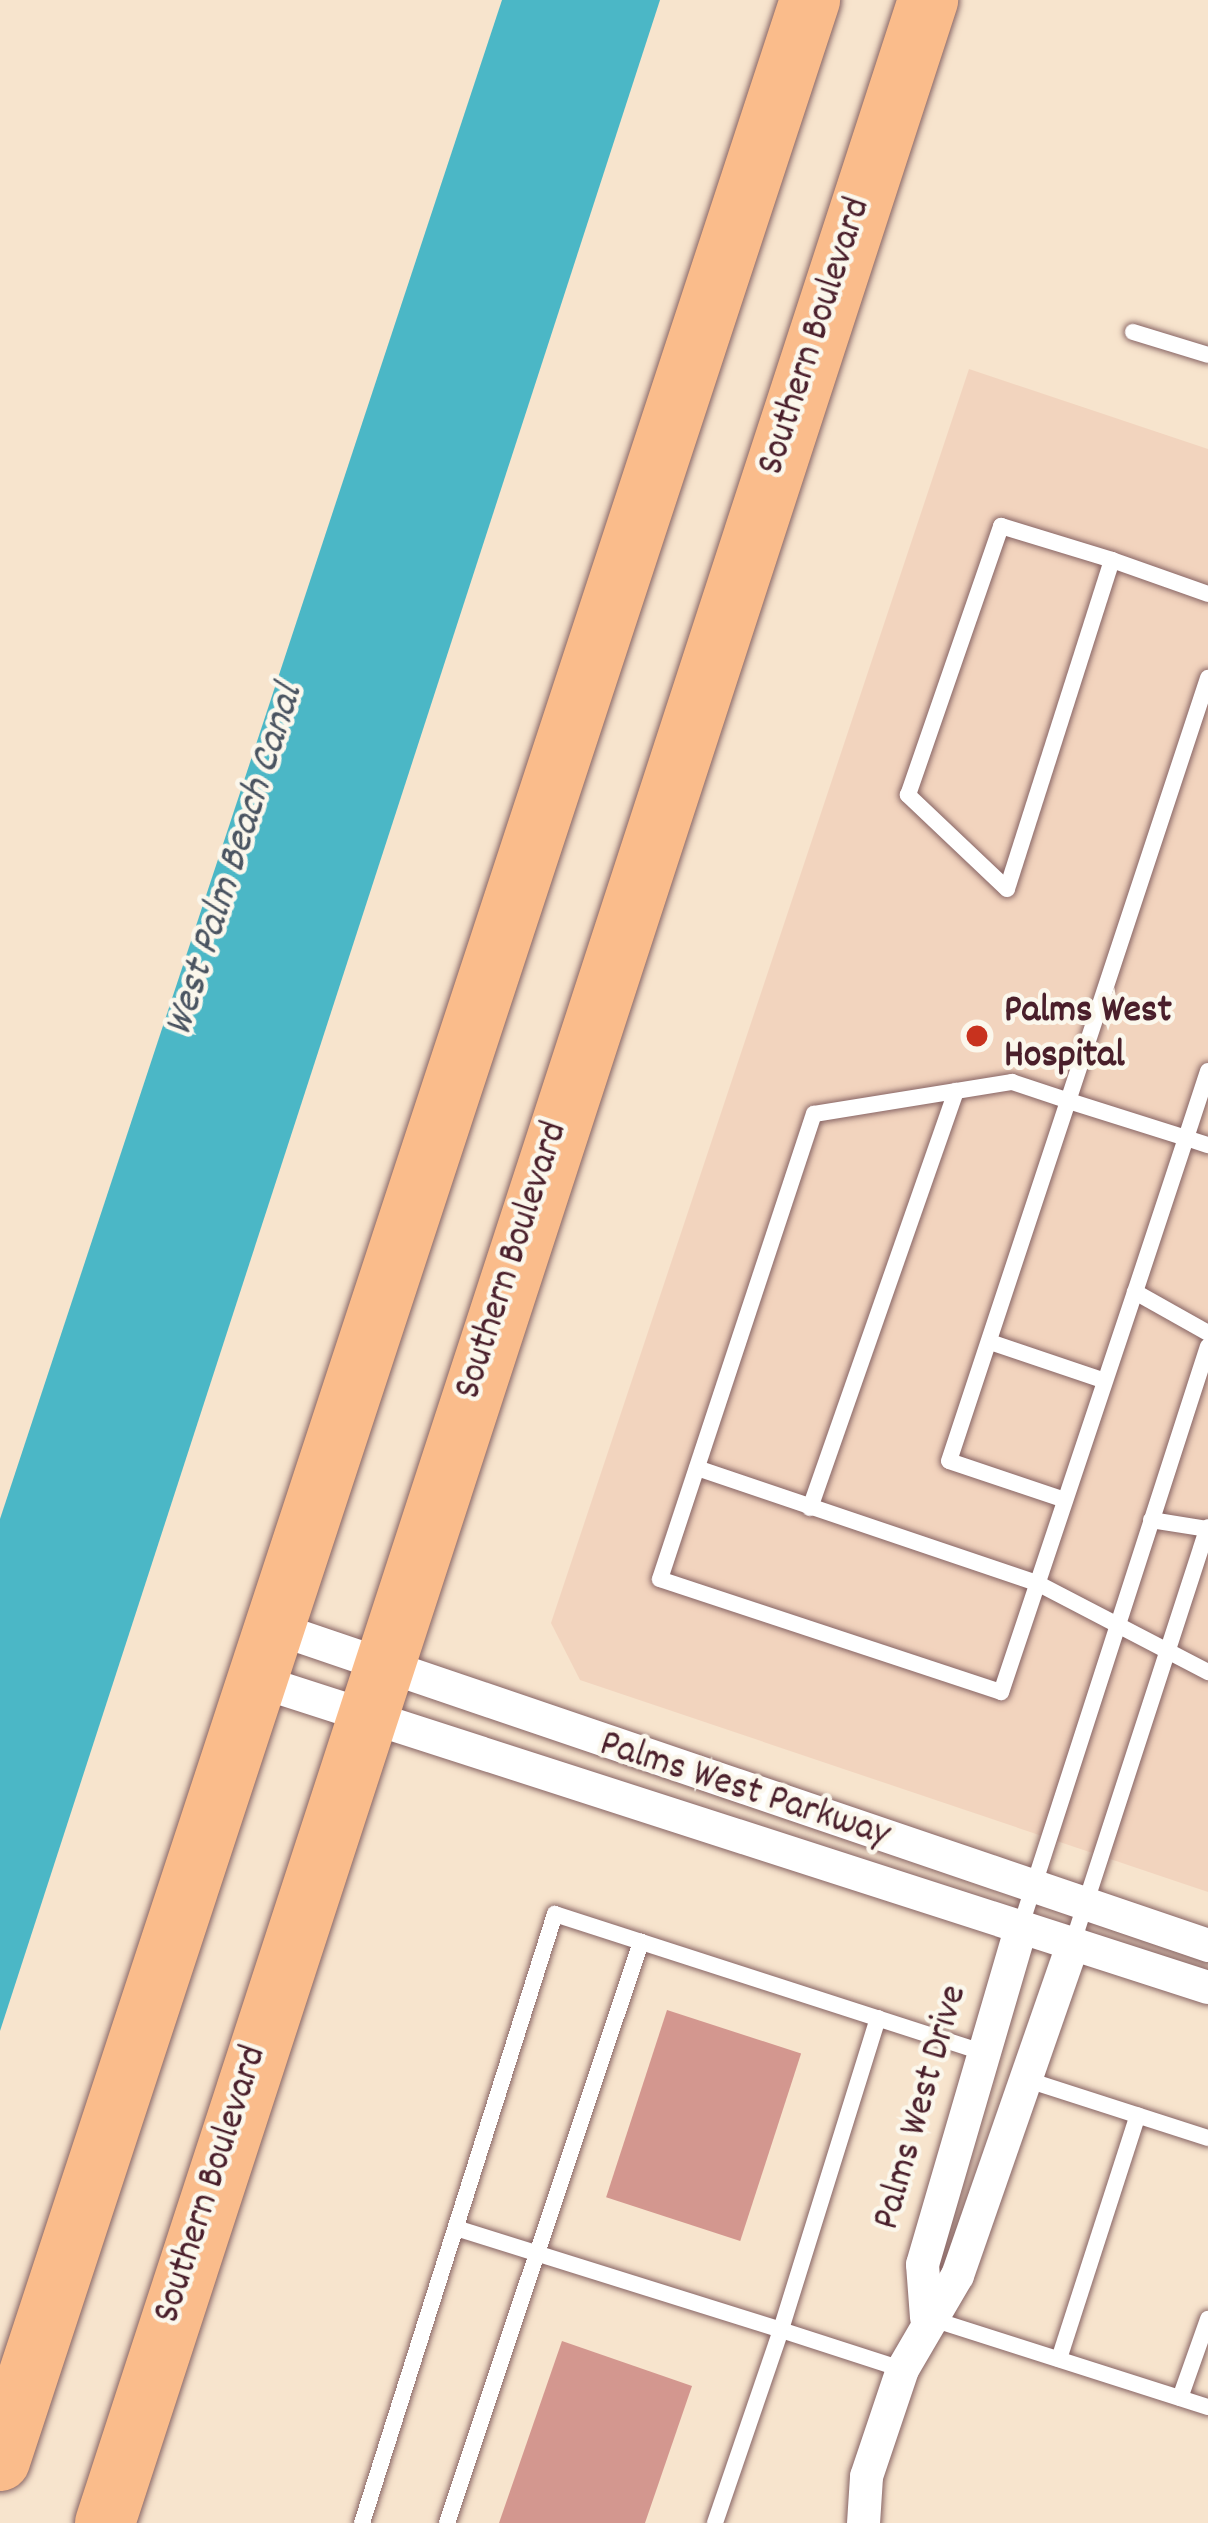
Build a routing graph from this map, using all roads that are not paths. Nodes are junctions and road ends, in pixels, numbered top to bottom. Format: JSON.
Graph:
{"nodes":[{"id":1,"x":810,"y":0,"type":"edge"},
{"id":2,"x":928,"y":0,"type":"edge"},
{"id":3,"x":1133,"y":332,"type":"dead end"},
{"id":4,"x":1208,"y":355,"type":"edge"},
{"id":5,"x":1112,"y":560,"type":"junction"},
{"id":6,"x":1208,"y":594,"type":"edge"},
{"id":7,"x":1208,"y":678,"type":"edge"},
{"id":8,"x":1208,"y":1071,"type":"edge"},
{"id":9,"x":956,"y":1091,"type":"junction"},
{"id":10,"x":1072,"y":1102,"type":"junction"},
{"id":11,"x":1186,"y":1138,"type":"junction"},
{"id":12,"x":1208,"y":1145,"type":"edge"},
{"id":13,"x":1135,"y":1292,"type":"junction"},
{"id":14,"x":1208,"y":1333,"type":"edge"},
{"id":15,"x":990,"y":1342,"type":"junction"},
{"id":16,"x":1208,"y":1346,"type":"edge"},
{"id":17,"x":1105,"y":1381,"type":"junction"},
{"id":18,"x":697,"y":1468,"type":"junction"},
{"id":19,"x":1065,"y":1500,"type":"junction"},
{"id":20,"x":810,"y":1508,"type":"junction"},
{"id":21,"x":1150,"y":1520,"type":"junction"},
{"id":22,"x":1208,"y":1528,"type":"edge"},
{"id":23,"x":1037,"y":1583,"type":"junction"},
{"id":24,"x":1120,"y":1619,"type":"junction"},
{"id":25,"x":1169,"y":1647,"type":"junction"},
{"id":26,"x":261,"y":1653,"type":"junction"},
{"id":27,"x":1208,"y":1672,"type":"edge"},
{"id":28,"x":374,"y":1688,"type":"junction"},
{"id":29,"x":1033,"y":1888,"type":"junction"},
{"id":30,"x":1085,"y":1904,"type":"junction"},
{"id":31,"x":1021,"y":1925,"type":"junction"},
{"id":32,"x":641,"y":1942,"type":"junction"},
{"id":33,"x":1073,"y":1942,"type":"junction"},
{"id":34,"x":1208,"y":1945,"type":"edge"},
{"id":35,"x":1208,"y":1987,"type":"edge"},
{"id":36,"x":878,"y":2018,"type":"junction"},
{"id":37,"x":979,"y":2051,"type":"junction"},
{"id":38,"x":1025,"y":2079,"type":"junction"},
{"id":39,"x":1138,"y":2115,"type":"junction"},
{"id":40,"x":1208,"y":2138,"type":"edge"},
{"id":41,"x":455,"y":2228,"type":"junction"},
{"id":42,"x":533,"y":2252,"type":"junction"},
{"id":43,"x":926,"y":2317,"type":"junction"},
{"id":44,"x":1208,"y":2318,"type":"edge"},
{"id":45,"x":781,"y":2330,"type":"junction"},
{"id":46,"x":1059,"y":2359,"type":"junction"},
{"id":47,"x":902,"y":2368,"type":"junction"},
{"id":48,"x":1180,"y":2398,"type":"junction"},
{"id":49,"x":1208,"y":2407,"type":"edge"},
{"id":50,"x":0,"y":2461,"type":"edge"},
{"id":51,"x":105,"y":2523,"type":"edge"},
{"id":52,"x":362,"y":2523,"type":"edge"},
{"id":53,"x":447,"y":2523,"type":"edge"},
{"id":54,"x":715,"y":2523,"type":"edge"},
{"id":55,"x":862,"y":2523,"type":"edge"}],
"edges":[{"from":1,"to":26,"type":"highway"},
{"from":2,"to":28,"type":"highway","name":"Southern Boulevard"},
{"from":3,"to":4,"type":"lane"},
{"from":5,"to":5,"type":"lane"},
{"from":5,"to":6,"type":"lane"},
{"from":7,"to":10,"type":"lane"},
{"from":8,"to":11,"type":"lane"},
{"from":9,"to":10,"type":"lane"},
{"from":9,"to":18,"type":"lane"},
{"from":9,"to":20,"type":"lane"},
{"from":10,"to":11,"type":"lane"},
{"from":10,"to":15,"type":"lane"},
{"from":11,"to":12,"type":"lane"},
{"from":11,"to":13,"type":"lane"},
{"from":13,"to":14,"type":"lane"},
{"from":13,"to":17,"type":"lane"},
{"from":15,"to":17,"type":"lane"},
{"from":15,"to":19,"type":"lane"},
{"from":16,"to":21,"type":"lane"},
{"from":17,"to":19,"type":"lane"},
{"from":18,"to":20,"type":"lane"},
{"from":18,"to":23,"type":"lane"},
{"from":19,"to":23,"type":"lane"},
{"from":20,"to":23,"type":"lane"},
{"from":21,"to":22,"type":"lane"},
{"from":21,"to":24,"type":"lane"},
{"from":22,"to":25,"type":"lane"},
{"from":23,"to":24,"type":"lane"},
{"from":24,"to":25,"type":"lane"},
{"from":24,"to":29,"type":"lane"},
{"from":25,"to":27,"type":"lane"},
{"from":25,"to":30,"type":"lane"},
{"from":26,"to":28,"type":"street","name":"Palms West Parkway"},
{"from":26,"to":28,"type":"street","name":"Palms West Parkway"},
{"from":26,"to":50,"type":"highway"},
{"from":28,"to":29,"type":"street","name":"Palms West Parkway"},
{"from":28,"to":31,"type":"street","name":"Palms West Parkway"},
{"from":28,"to":51,"type":"highway","name":"Southern Boulevard"},
{"from":29,"to":30,"type":"street","name":"Palms West Parkway"},
{"from":29,"to":31,"type":"lane"},
{"from":30,"to":33,"type":"lane"},
{"from":30,"to":34,"type":"street","name":"Palms West Parkway"},
{"from":31,"to":33,"type":"street","name":"Palms West Parkway"},
{"from":31,"to":37,"type":"street","name":"Palms West Drive"},
{"from":32,"to":36,"type":"lane"},
{"from":32,"to":41,"type":"lane"},
{"from":32,"to":42,"type":"lane"},
{"from":33,"to":35,"type":"street","name":"Palms West Parkway"},
{"from":33,"to":38,"type":"street","name":"Palms West Drive"},
{"from":36,"to":37,"type":"lane"},
{"from":36,"to":45,"type":"lane"},
{"from":37,"to":43,"type":"street","name":"Palms West Drive"},
{"from":38,"to":39,"type":"lane"},
{"from":38,"to":43,"type":"street","name":"Palms West Drive"},
{"from":39,"to":40,"type":"lane"},
{"from":39,"to":46,"type":"lane"},
{"from":41,"to":42,"type":"lane"},
{"from":41,"to":52,"type":"lane"},
{"from":42,"to":45,"type":"lane"},
{"from":42,"to":53,"type":"lane"},
{"from":43,"to":46,"type":"lane"},
{"from":43,"to":47,"type":"street","name":"Palms West Drive"},
{"from":44,"to":48,"type":"lane"},
{"from":45,"to":47,"type":"lane"},
{"from":45,"to":54,"type":"lane"},
{"from":46,"to":48,"type":"lane"},
{"from":47,"to":55,"type":"street","name":"Palms West Drive"},
{"from":48,"to":49,"type":"lane"}]}
